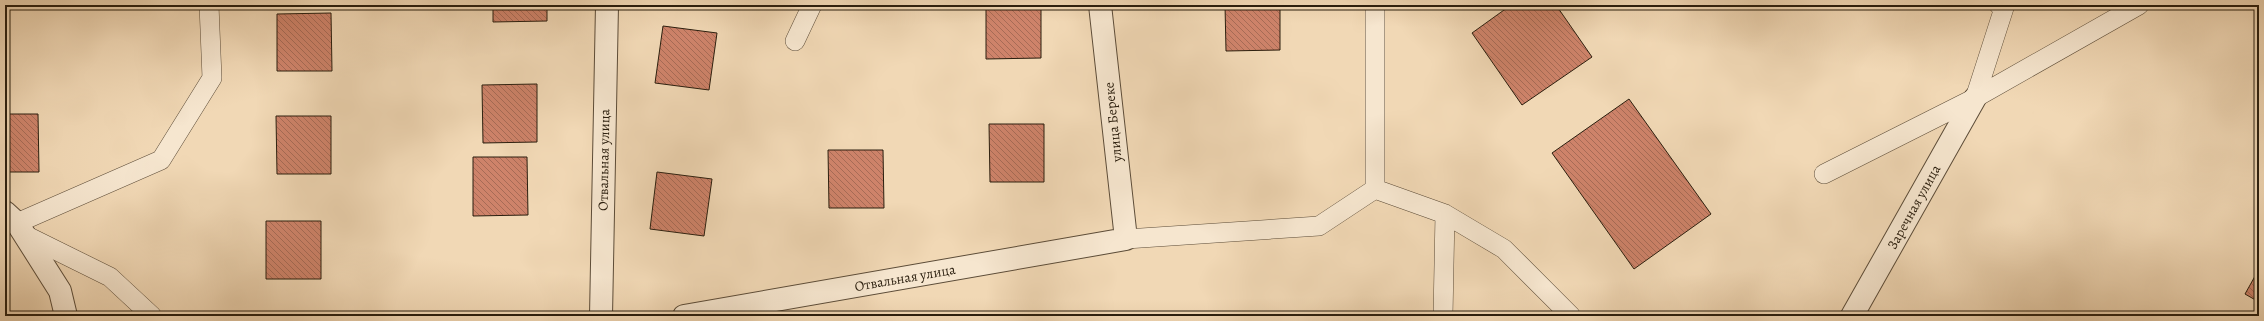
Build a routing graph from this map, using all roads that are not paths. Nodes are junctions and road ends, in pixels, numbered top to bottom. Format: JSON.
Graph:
{"nodes":[{"id":1,"x":209,"y":5,"type":"edge"},
{"id":2,"x":607,"y":5,"type":"edge"},
{"id":3,"x":812,"y":5,"type":"edge"},
{"id":4,"x":1100,"y":5,"type":"edge"},
{"id":5,"x":1375,"y":5,"type":"edge"},
{"id":6,"x":1999,"y":5,"type":"edge"},
{"id":7,"x":2140,"y":5,"type":"edge"},
{"id":8,"x":795,"y":41,"type":"dead end"},
{"id":9,"x":1975,"y":98,"type":"junction"},
{"id":10,"x":1824,"y":174,"type":"dead end"},
{"id":11,"x":1375,"y":189,"type":"junction"},
{"id":12,"x":1445,"y":214,"type":"junction"},
{"id":13,"x":15,"y":223,"type":"edge"},
{"id":14,"x":1126,"y":240,"type":"junction"},
{"id":15,"x":66,"y":316,"type":"edge"},
{"id":16,"x":152,"y":316,"type":"edge"},
{"id":17,"x":602,"y":316,"type":"edge"},
{"id":18,"x":684,"y":316,"type":"edge"},
{"id":19,"x":1443,"y":316,"type":"edge"},
{"id":20,"x":1571,"y":316,"type":"edge"},
{"id":21,"x":1852,"y":316,"type":"edge"}],
"edges":[{"from":1,"to":13,"type":"lane"},
{"from":2,"to":17,"type":"street","name":"Отвальная улица"},
{"from":3,"to":8,"type":"lane"},
{"from":4,"to":14,"type":"street","name":"улица Береке"},
{"from":5,"to":11,"type":"lane"},
{"from":6,"to":9,"type":"lane"},
{"from":7,"to":9,"type":"lane"},
{"from":9,"to":10,"type":"lane"},
{"from":9,"to":21,"type":"street","name":"Заречная улица"},
{"from":11,"to":12,"type":"lane"},
{"from":11,"to":14,"type":"lane"},
{"from":12,"to":19,"type":"lane"},
{"from":12,"to":20,"type":"lane"},
{"from":13,"to":15,"type":"street"},
{"from":13,"to":16,"type":"lane"},
{"from":14,"to":18,"type":"street","name":"Отвальная улица"}]}
